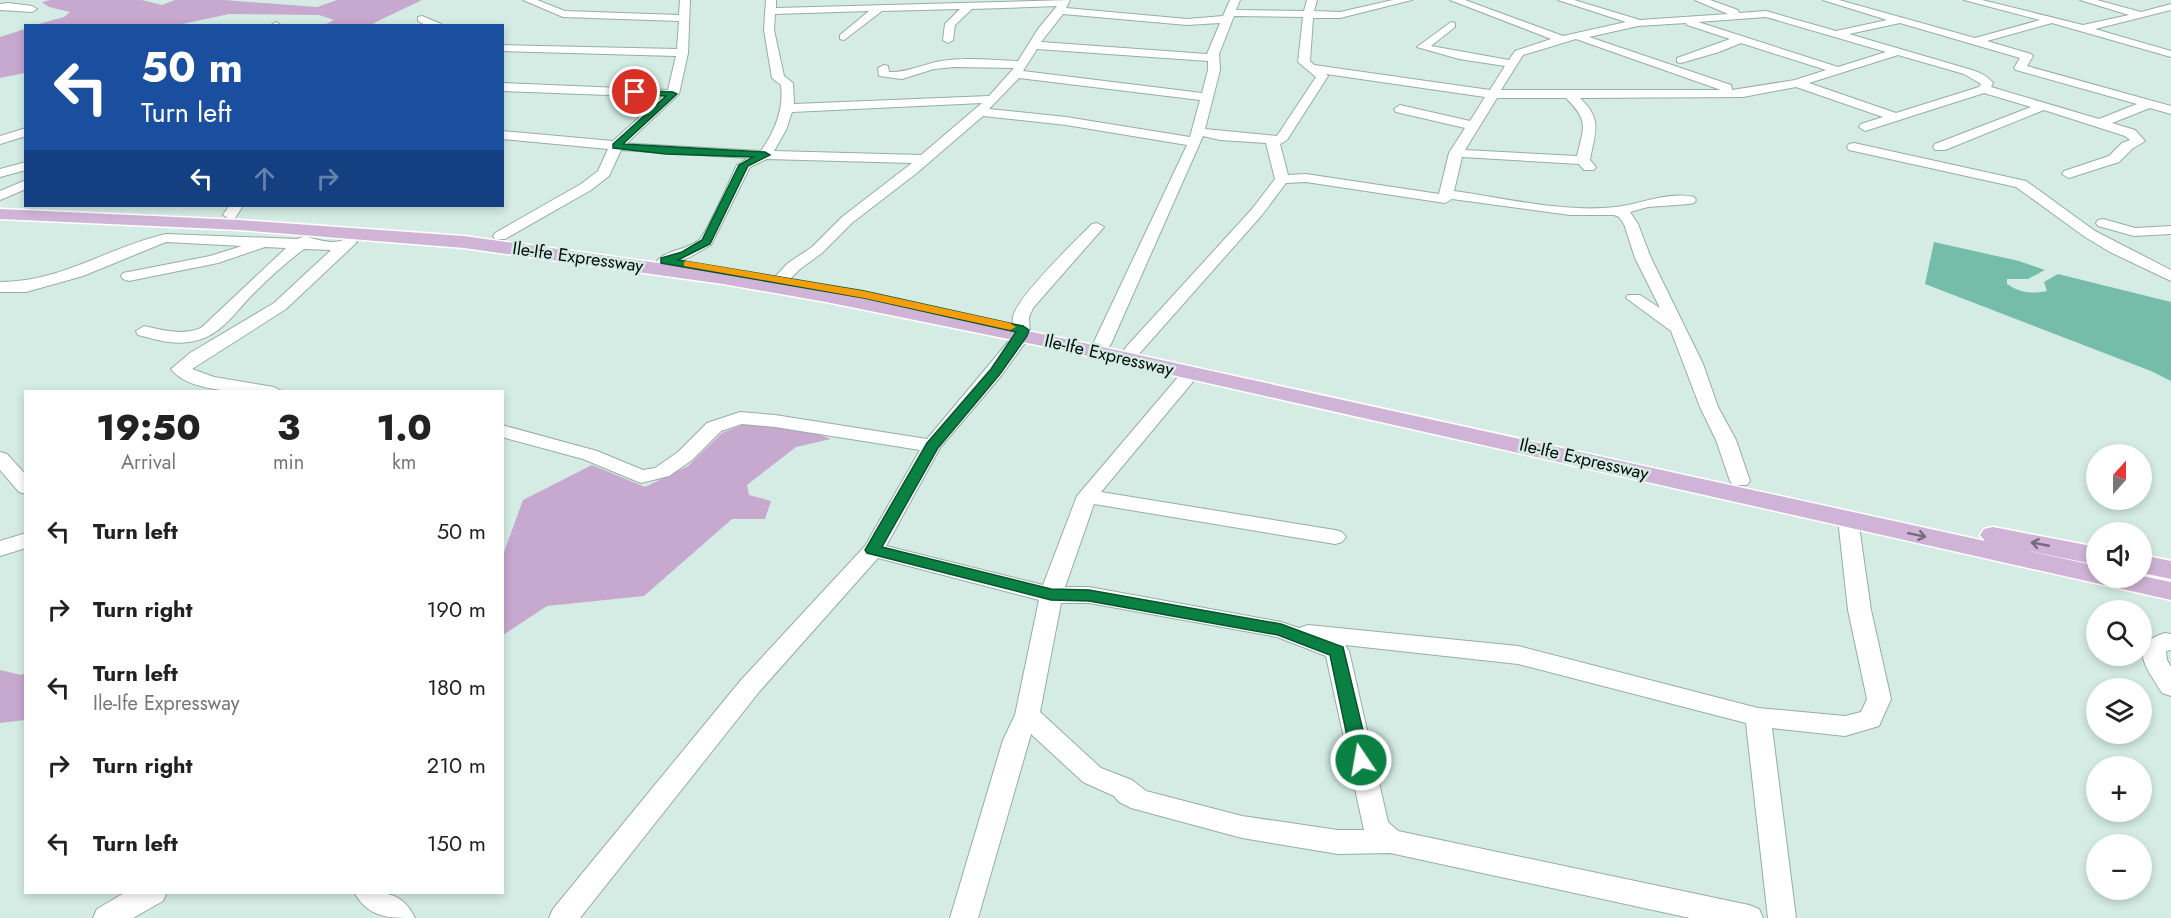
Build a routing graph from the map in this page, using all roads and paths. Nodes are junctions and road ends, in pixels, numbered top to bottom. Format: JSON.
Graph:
{"nodes":[{"id":1,"x":528,"y":0,"type":"edge"},
{"id":2,"x":685,"y":0,"type":"edge"},
{"id":3,"x":1312,"y":0,"type":"edge"},
{"id":4,"x":1361,"y":0,"type":"edge"},
{"id":5,"x":1407,"y":0,"type":"edge"},
{"id":6,"x":1455,"y":0,"type":"edge"},
{"id":7,"x":1563,"y":0,"type":"edge"},
{"id":8,"x":1700,"y":0,"type":"edge"},
{"id":9,"x":1828,"y":0,"type":"edge"},
{"id":10,"x":1970,"y":0,"type":"edge"},
{"id":11,"x":2085,"y":0,"type":"edge"},
{"id":12,"x":954,"y":3,"type":"edge"},
{"id":13,"x":860,"y":4,"type":"edge"},
{"id":14,"x":1063,"y":4,"type":"edge"},
{"id":15,"x":970,"y":5,"type":"junction"},
{"id":16,"x":771,"y":6,"type":"edge"},
{"id":17,"x":0,"y":7,"type":"edge"},
{"id":18,"x":2171,"y":7,"type":"edge"},
{"id":19,"x":32,"y":9,"type":"dead end"},
{"id":20,"x":878,"y":9,"type":"junction"},
{"id":21,"x":1231,"y":10,"type":"edge"},
{"id":22,"x":1307,"y":15,"type":"junction"},
{"id":23,"x":1741,"y":15,"type":"junction"},
{"id":24,"x":2140,"y":15,"type":"junction"},
{"id":25,"x":1324,"y":16,"type":"junction"},
{"id":26,"x":684,"y":18,"type":"junction"},
{"id":27,"x":422,"y":19,"type":"dead end"},
{"id":28,"x":1683,"y":20,"type":"junction"},
{"id":29,"x":1900,"y":20,"type":"junction"},
{"id":30,"x":2054,"y":20,"type":"junction"},
{"id":31,"x":1638,"y":22,"type":"junction"},
{"id":32,"x":433,"y":24,"type":"edge"},
{"id":33,"x":1451,"y":25,"type":"dead end"},
{"id":34,"x":2084,"y":27,"type":"junction"},
{"id":35,"x":1840,"y":33,"type":"junction"},
{"id":36,"x":1577,"y":36,"type":"junction"},
{"id":37,"x":844,"y":37,"type":"dead end"},
{"id":38,"x":1562,"y":39,"type":"junction"},
{"id":39,"x":1740,"y":39,"type":"junction"},
{"id":40,"x":948,"y":40,"type":"dead end"},
{"id":41,"x":1975,"y":41,"type":"junction"},
{"id":42,"x":1034,"y":45,"type":"junction"},
{"id":43,"x":504,"y":48,"type":"edge"},
{"id":44,"x":1897,"y":52,"type":"junction"},
{"id":45,"x":682,"y":53,"type":"junction"},
{"id":46,"x":2171,"y":54,"type":"edge"},
{"id":47,"x":1214,"y":58,"type":"junction"},
{"id":48,"x":1681,"y":60,"type":"dead end"},
{"id":49,"x":1511,"y":64,"type":"junction"},
{"id":50,"x":1310,"y":68,"type":"junction"},
{"id":51,"x":884,"y":69,"type":"dead end"},
{"id":52,"x":1019,"y":69,"type":"junction"},
{"id":53,"x":1840,"y":71,"type":"junction"},
{"id":54,"x":1797,"y":83,"type":"junction"},
{"id":55,"x":504,"y":87,"type":"edge"},
{"id":56,"x":1984,"y":89,"type":"junction"},
{"id":57,"x":1743,"y":93,"type":"junction"},
{"id":58,"x":673,"y":94,"type":"junction"},
{"id":59,"x":1492,"y":94,"type":"junction"},
{"id":60,"x":1569,"y":94,"type":"junction"},
{"id":61,"x":1207,"y":97,"type":"junction"},
{"id":62,"x":993,"y":99,"type":"junction"},
{"id":63,"x":2149,"y":104,"type":"junction"},
{"id":64,"x":788,"y":108,"type":"junction"},
{"id":65,"x":2041,"y":108,"type":"junction"},
{"id":66,"x":1400,"y":109,"type":"dead end"},
{"id":67,"x":2171,"y":110,"type":"edge"},
{"id":68,"x":980,"y":112,"type":"junction"},
{"id":69,"x":1894,"y":117,"type":"junction"},
{"id":70,"x":2100,"y":123,"type":"junction"},
{"id":71,"x":1473,"y":126,"type":"junction"},
{"id":72,"x":1865,"y":127,"type":"dead end"},
{"id":73,"x":24,"y":133,"type":"edge"},
{"id":74,"x":504,"y":135,"type":"edge"},
{"id":75,"x":1196,"y":136,"type":"junction"},
{"id":76,"x":0,"y":140,"type":"edge"},
{"id":77,"x":1272,"y":140,"type":"junction"},
{"id":78,"x":616,"y":146,"type":"junction"},
{"id":79,"x":1854,"y":147,"type":"dead end"},
{"id":80,"x":1940,"y":147,"type":"dead end"},
{"id":81,"x":1456,"y":153,"type":"junction"},
{"id":82,"x":765,"y":155,"type":"junction"},
{"id":83,"x":924,"y":159,"type":"junction"},
{"id":84,"x":24,"y":167,"type":"edge"},
{"id":85,"x":0,"y":173,"type":"edge"},
{"id":86,"x":2069,"y":174,"type":"dead end"},
{"id":87,"x":1282,"y":179,"type":"junction"},
{"id":88,"x":24,"y":185,"type":"edge"},
{"id":89,"x":1447,"y":194,"type":"junction"},
{"id":90,"x":0,"y":196,"type":"edge"},
{"id":91,"x":1689,"y":200,"type":"dead end"},
{"id":92,"x":0,"y":206,"type":"edge"},
{"id":93,"x":24,"y":206,"type":"edge"},
{"id":94,"x":58,"y":207,"type":"edge"},
{"id":95,"x":233,"y":210,"type":"edge"},
{"id":96,"x":1616,"y":211,"type":"junction"},
{"id":97,"x":0,"y":214,"type":"edge"},
{"id":98,"x":192,"y":222,"type":"junction"},
{"id":99,"x":2103,"y":223,"type":"dead end"},
{"id":100,"x":1097,"y":227,"type":"dead end"},
{"id":101,"x":2171,"y":230,"type":"edge"},
{"id":102,"x":362,"y":233,"type":"junction"},
{"id":103,"x":500,"y":236,"type":"junction"},
{"id":104,"x":294,"y":237,"type":"junction"},
{"id":105,"x":166,"y":238,"type":"junction"},
{"id":106,"x":265,"y":241,"type":"junction"},
{"id":107,"x":343,"y":246,"type":"junction"},
{"id":108,"x":664,"y":261,"type":"junction"},
{"id":109,"x":699,"y":270,"type":"junction"},
{"id":110,"x":129,"y":276,"type":"dead end"},
{"id":111,"x":2171,"y":276,"type":"edge"},
{"id":112,"x":781,"y":279,"type":"junction"},
{"id":113,"x":0,"y":287,"type":"edge"},
{"id":114,"x":1634,"y":298,"type":"dead end"},
{"id":115,"x":1678,"y":328,"type":"junction"},
{"id":116,"x":144,"y":331,"type":"dead end"},
{"id":117,"x":1022,"y":333,"type":"junction"},
{"id":118,"x":1102,"y":344,"type":"junction"},
{"id":119,"x":1133,"y":350,"type":"junction"},
{"id":120,"x":1190,"y":374,"type":"junction"},
{"id":121,"x":262,"y":390,"type":"edge"},
{"id":122,"x":504,"y":432,"type":"edge"},
{"id":123,"x":932,"y":446,"type":"junction"},
{"id":124,"x":0,"y":458,"type":"edge"},
{"id":125,"x":1740,"y":481,"type":"junction"},
{"id":126,"x":24,"y":486,"type":"edge"},
{"id":127,"x":1086,"y":496,"type":"junction"},
{"id":128,"x":1848,"y":519,"type":"junction"},
{"id":129,"x":1880,"y":519,"type":"junction"},
{"id":130,"x":1335,"y":537,"type":"dead end"},
{"id":131,"x":1970,"y":538,"type":"junction"},
{"id":132,"x":24,"y":541,"type":"edge"},
{"id":133,"x":0,"y":549,"type":"edge"},
{"id":134,"x":873,"y":550,"type":"junction"},
{"id":135,"x":2086,"y":554,"type":"edge"},
{"id":136,"x":2152,"y":566,"type":"edge"},
{"id":137,"x":2171,"y":570,"type":"edge"},
{"id":138,"x":2086,"y":572,"type":"edge"},
{"id":139,"x":2152,"y":587,"type":"edge"},
{"id":140,"x":2171,"y":591,"type":"edge"},
{"id":141,"x":1051,"y":595,"type":"junction"},
{"id":142,"x":1281,"y":630,"type":"junction"},
{"id":143,"x":2171,"y":642,"type":"edge"},
{"id":144,"x":2171,"y":687,"type":"edge"},
{"id":145,"x":1027,"y":715,"type":"junction"},
{"id":146,"x":1758,"y":717,"type":"junction"},
{"id":147,"x":1389,"y":841,"type":"junction"},
{"id":148,"x":149,"y":894,"type":"edge"},
{"id":149,"x":371,"y":894,"type":"edge"},
{"id":150,"x":107,"y":918,"type":"edge"},
{"id":151,"x":401,"y":918,"type":"edge"},
{"id":152,"x":563,"y":918,"type":"edge"},
{"id":153,"x":964,"y":918,"type":"edge"},
{"id":154,"x":1749,"y":918,"type":"edge"},
{"id":155,"x":1782,"y":918,"type":"edge"}],
"edges":[{"from":1,"to":26,"type":"street"},
{"from":2,"to":26,"type":"street"},
{"from":3,"to":22,"type":"street"},
{"from":4,"to":25,"type":"street"},
{"from":5,"to":25,"type":"street"},
{"from":6,"to":38,"type":"street"},
{"from":7,"to":31,"type":"street"},
{"from":8,"to":23,"type":"street"},
{"from":9,"to":29,"type":"street"},
{"from":10,"to":30,"type":"street"},
{"from":11,"to":24,"type":"street"},
{"from":12,"to":15,"type":"street"},
{"from":12,"to":20,"type":"street"},
{"from":13,"to":16,"type":"street"},
{"from":13,"to":20,"type":"street"},
{"from":14,"to":15,"type":"street"},
{"from":14,"to":21,"type":"street"},
{"from":14,"to":42,"type":"street"},
{"from":15,"to":40,"type":"street"},
{"from":16,"to":64,"type":"street"},
{"from":17,"to":19,"type":"street"},
{"from":18,"to":24,"type":"street"},
{"from":20,"to":37,"type":"street"},
{"from":21,"to":22,"type":"street"},
{"from":21,"to":47,"type":"street"},
{"from":22,"to":25,"type":"street"},
{"from":22,"to":50,"type":"street"},
{"from":23,"to":28,"type":"street"},
{"from":23,"to":35,"type":"street"},
{"from":24,"to":34,"type":"street"},
{"from":26,"to":45,"type":"street"},
{"from":27,"to":32,"type":"street"},
{"from":28,"to":31,"type":"street"},
{"from":28,"to":39,"type":"street"},
{"from":29,"to":35,"type":"street"},
{"from":29,"to":41,"type":"street"},
{"from":30,"to":34,"type":"street"},
{"from":30,"to":41,"type":"street"},
{"from":31,"to":36,"type":"street"},
{"from":33,"to":49,"type":"street"},
{"from":34,"to":46,"type":"street"},
{"from":35,"to":44,"type":"street"},
{"from":36,"to":38,"type":"street"},
{"from":36,"to":57,"type":"street"},
{"from":38,"to":49,"type":"street"},
{"from":39,"to":48,"type":"street"},
{"from":39,"to":53,"type":"street"},
{"from":41,"to":63,"type":"street"},
{"from":42,"to":47,"type":"street"},
{"from":42,"to":52,"type":"street"},
{"from":43,"to":45,"type":"street"},
{"from":44,"to":53,"type":"street"},
{"from":44,"to":56,"type":"street"},
{"from":45,"to":58,"type":"street"},
{"from":47,"to":61,"type":"street"},
{"from":49,"to":59,"type":"street"},
{"from":50,"to":59,"type":"street"},
{"from":50,"to":77,"type":"street"},
{"from":51,"to":52,"type":"street"},
{"from":52,"to":61,"type":"street"},
{"from":52,"to":62,"type":"street"},
{"from":53,"to":54,"type":"street"},
{"from":54,"to":57,"type":"street"},
{"from":54,"to":69,"type":"street"},
{"from":55,"to":58,"type":"street"},
{"from":56,"to":65,"type":"street"},
{"from":56,"to":69,"type":"street"},
{"from":57,"to":60,"type":"street"},
{"from":58,"to":78,"type":"street"},
{"from":59,"to":60,"type":"street"},
{"from":59,"to":71,"type":"street"},
{"from":60,"to":81,"type":"street"},
{"from":61,"to":75,"type":"street"},
{"from":62,"to":64,"type":"street"},
{"from":62,"to":68,"type":"street"},
{"from":63,"to":67,"type":"street"},
{"from":63,"to":70,"type":"street"},
{"from":64,"to":82,"type":"street"},
{"from":65,"to":70,"type":"street"},
{"from":65,"to":80,"type":"street"},
{"from":66,"to":71,"type":"street"},
{"from":68,"to":75,"type":"street"},
{"from":68,"to":83,"type":"street"},
{"from":69,"to":72,"type":"street"},
{"from":70,"to":86,"type":"street"},
{"from":71,"to":81,"type":"street"},
{"from":73,"to":76,"type":"street"},
{"from":74,"to":78,"type":"street"},
{"from":75,"to":77,"type":"street"},
{"from":75,"to":118,"type":"street"},
{"from":77,"to":87,"type":"street"},
{"from":78,"to":82,"type":"street"},
{"from":78,"to":103,"type":"street"},
{"from":79,"to":111,"type":"street"},
{"from":81,"to":89,"type":"street"},
{"from":82,"to":83,"type":"street"},
{"from":82,"to":108,"type":"street"},
{"from":83,"to":112,"type":"street"},
{"from":84,"to":85,"type":"street"},
{"from":87,"to":89,"type":"street"},
{"from":87,"to":119,"type":"street"},
{"from":88,"to":90,"type":"street"},
{"from":89,"to":96,"type":"street"},
{"from":91,"to":96,"type":"street"},
{"from":92,"to":93,"type":"main road","name":"Ile-Ife Expressway"},
{"from":94,"to":95,"type":"main road","name":"Ile-Ife Expressway"},
{"from":95,"to":103,"type":"main road","name":"Ile-Ife Expressway"},
{"from":96,"to":115,"type":"street"},
{"from":97,"to":98,"type":"main road","name":"Ile-Ife Expressway"},
{"from":98,"to":104,"type":"main road","name":"Ile-Ife Expressway"},
{"from":98,"to":105,"type":"street"},
{"from":99,"to":101,"type":"street"},
{"from":100,"to":117,"type":"street"},
{"from":102,"to":104,"type":"main road","name":"Ile-Ife Expressway"},
{"from":102,"to":107,"type":"street"},
{"from":102,"to":109,"type":"main road","name":"Ile-Ife Expressway"},
{"from":103,"to":108,"type":"main road","name":"Ile-Ife Expressway"},
{"from":104,"to":106,"type":"street"},
{"from":104,"to":107,"type":"street"},
{"from":104,"to":116,"type":"street"},
{"from":105,"to":106,"type":"street"},
{"from":105,"to":113,"type":"street"},
{"from":106,"to":110,"type":"street"},
{"from":107,"to":121,"type":"street"},
{"from":108,"to":109,"type":"main road","name":"Ile-Ife Expressway"},
{"from":109,"to":112,"type":"main road","name":"Ile-Ife Expressway"},
{"from":109,"to":117,"type":"main road","name":"Ile-Ife Expressway"},
{"from":112,"to":117,"type":"main road","name":"Ile-Ife Expressway"},
{"from":114,"to":115,"type":"street"},
{"from":115,"to":125,"type":"street"},
{"from":117,"to":118,"type":"main road","name":"Ile-Ife Expressway"},
{"from":117,"to":120,"type":"main road","name":"Ile-Ife Expressway"},
{"from":117,"to":123,"type":"street"},
{"from":118,"to":119,"type":"main road","name":"Ile-Ife Expressway"},
{"from":119,"to":125,"type":"main road","name":"Ile-Ife Expressway"},
{"from":120,"to":127,"type":"street"},
{"from":120,"to":128,"type":"main road","name":"Ile-Ife Expressway"},
{"from":122,"to":123,"type":"street"},
{"from":123,"to":134,"type":"street"},
{"from":124,"to":126,"type":"street"},
{"from":125,"to":129,"type":"main road","name":"Ile-Ife Expressway"},
{"from":127,"to":130,"type":"street"},
{"from":127,"to":141,"type":"street"},
{"from":128,"to":129,"type":"main road","name":"Ile-Ife Expressway"},
{"from":128,"to":146,"type":"street"},
{"from":129,"to":131,"type":"main road","name":"Ile-Ife Expressway"},
{"from":135,"to":131,"type":"main road","name":"Ile-Ife Expressway","one_way":true},
{"from":131,"to":138,"type":"main road","name":"Ile-Ife Expressway"},
{"from":132,"to":133,"type":"street"},
{"from":134,"to":141,"type":"street"},
{"from":134,"to":152,"type":"street"},
{"from":136,"to":137,"type":"main road"},
{"from":139,"to":140,"type":"main road"},
{"from":141,"to":142,"type":"street"},
{"from":141,"to":145,"type":"street"},
{"from":142,"to":146,"type":"street"},
{"from":142,"to":147,"type":"street"},
{"from":143,"to":144,"type":"street"},
{"from":145,"to":147,"type":"street"},
{"from":145,"to":153,"type":"street"},
{"from":146,"to":155,"type":"street"},
{"from":147,"to":154,"type":"street"},
{"from":148,"to":150,"type":"street"},
{"from":149,"to":151,"type":"street"}]}
